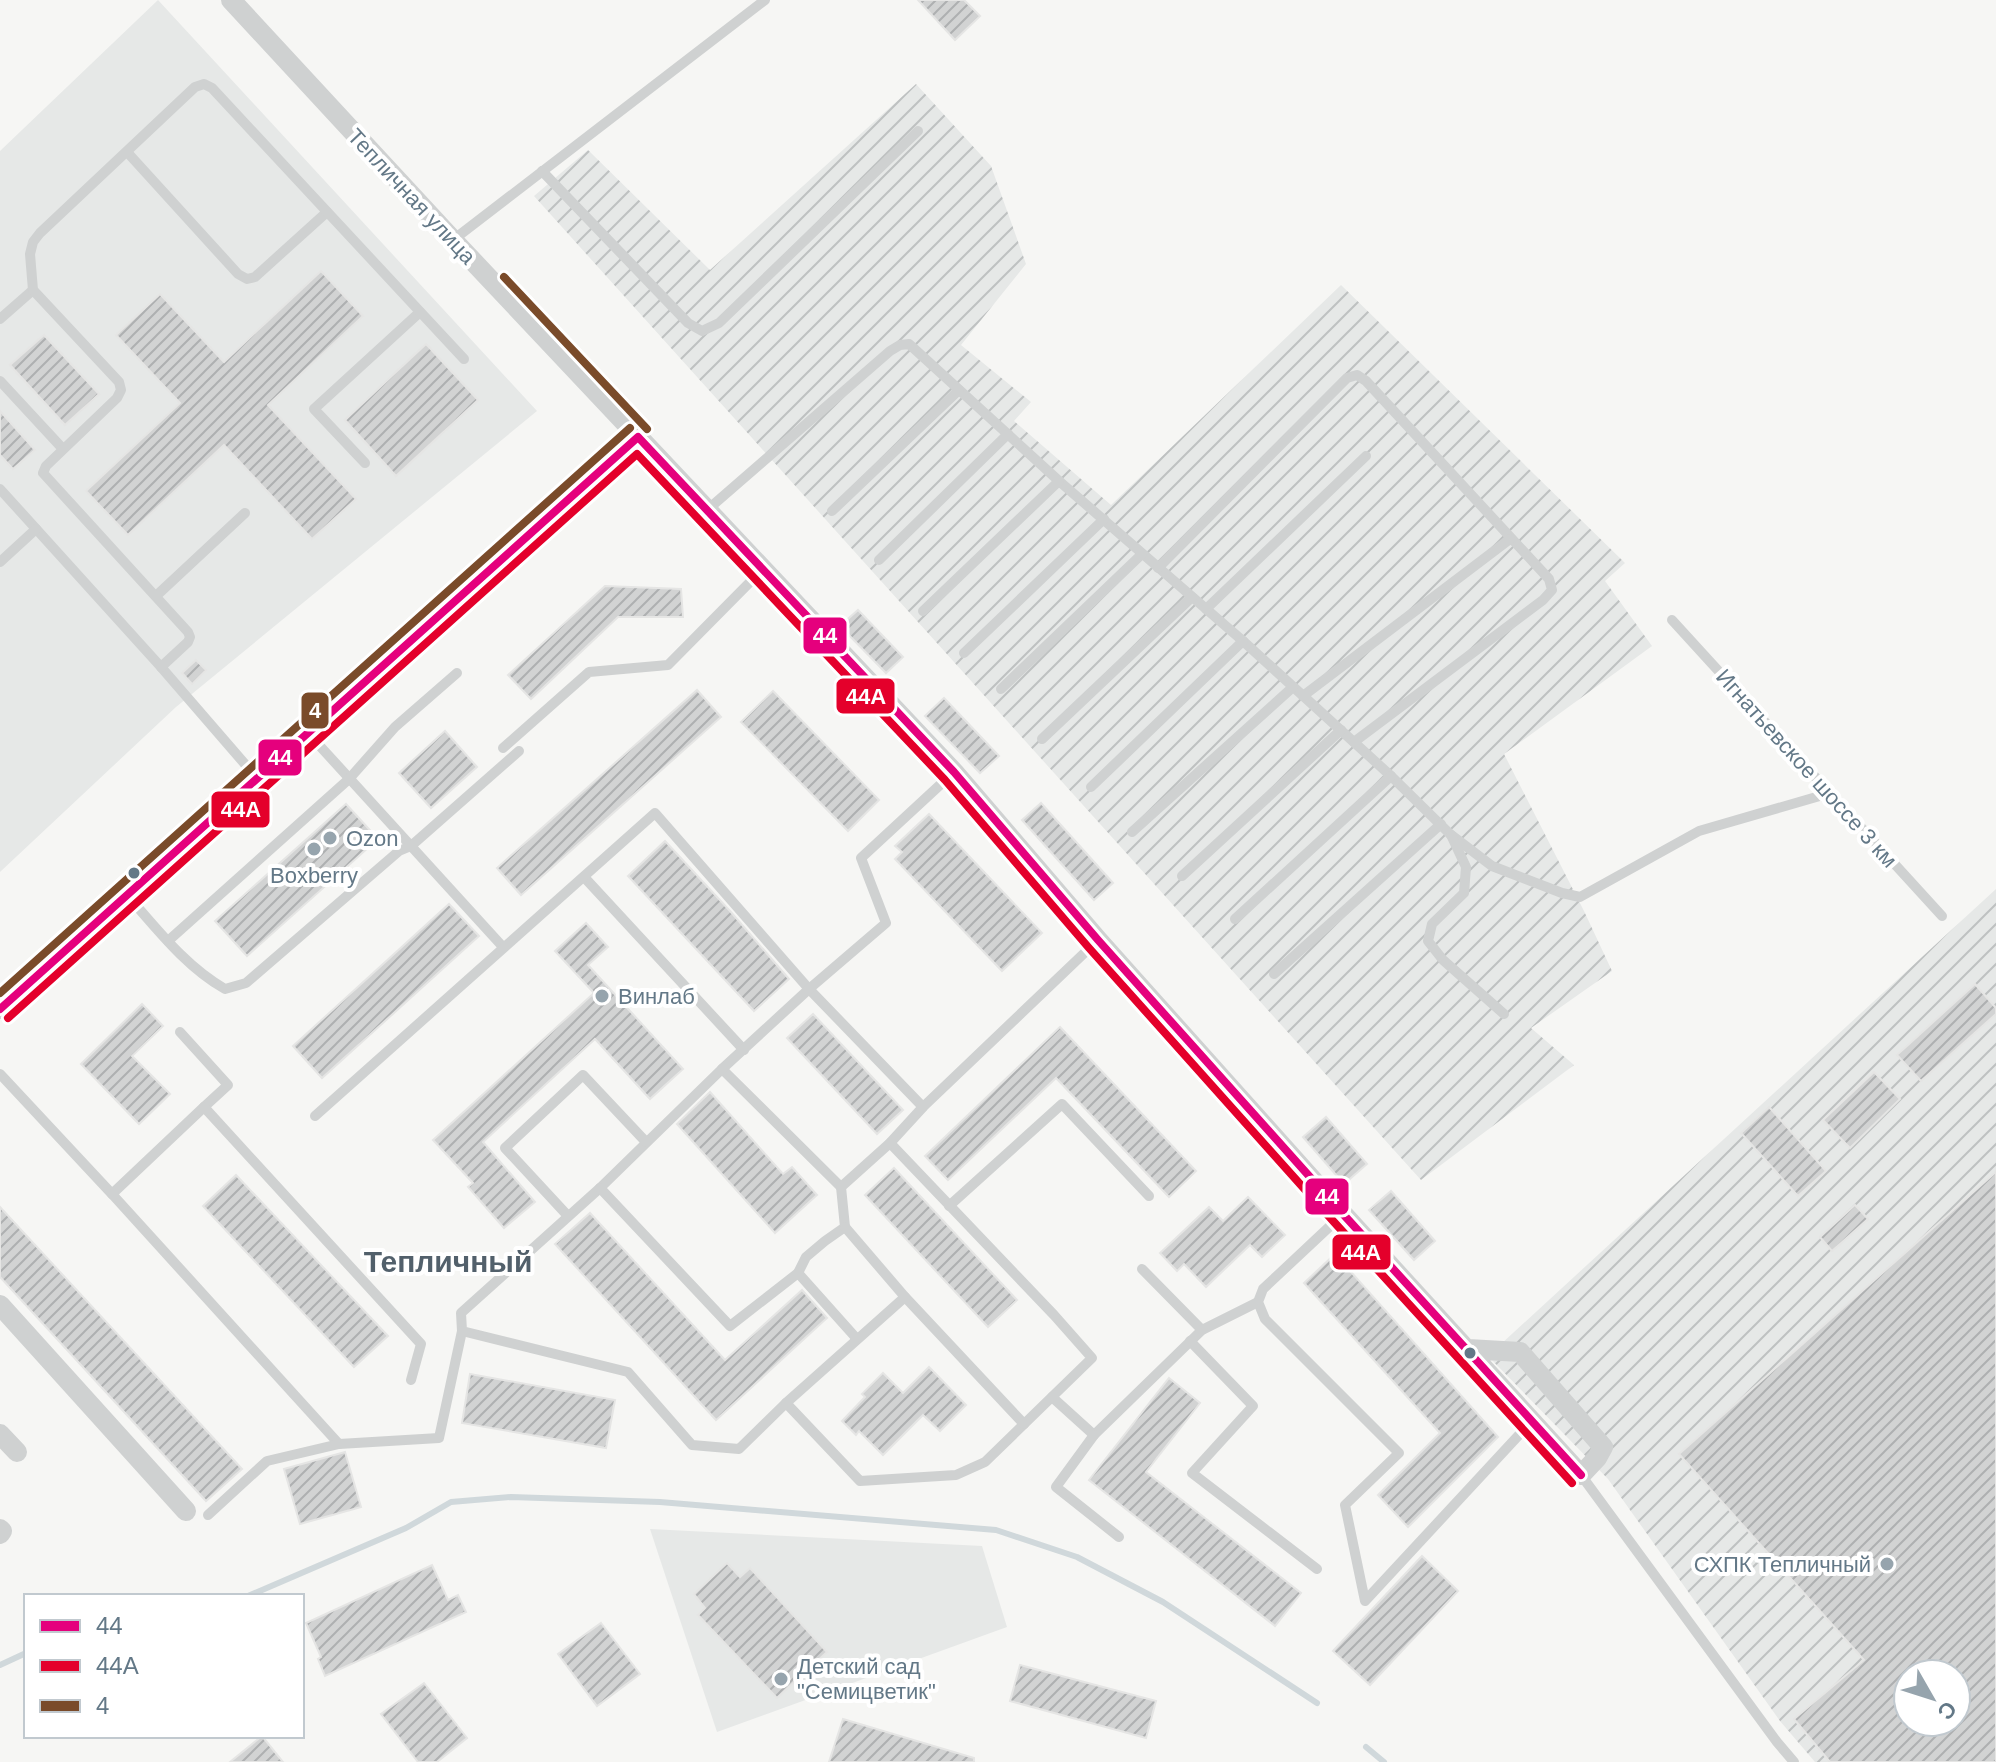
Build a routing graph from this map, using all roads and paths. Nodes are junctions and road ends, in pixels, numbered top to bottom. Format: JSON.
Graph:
{"nodes":[{"id":1,"x":231,"y":0,"type":"edge"},
{"id":2,"x":765,"y":0,"type":"edge"},
{"id":3,"x":918,"y":131,"type":"dead end"},
{"id":4,"x":127,"y":152,"type":"junction"},
{"id":5,"x":542,"y":171,"type":"junction"},
{"id":6,"x":327,"y":212,"type":"junction"},
{"id":7,"x":453,"y":240,"type":"junction"},
{"id":8,"x":33,"y":290,"type":"junction"},
{"id":9,"x":420,"y":312,"type":"junction"},
{"id":10,"x":0,"y":319,"type":"edge"},
{"id":11,"x":464,"y":359,"type":"dead end"},
{"id":12,"x":0,"y":381,"type":"edge"},
{"id":13,"x":959,"y":390,"type":"junction"},
{"id":14,"x":1008,"y":434,"type":"junction"},
{"id":15,"x":638,"y":437,"type":"junction"},
{"id":16,"x":63,"y":449,"type":"junction"},
{"id":17,"x":1366,"y":456,"type":"dead end"},
{"id":18,"x":365,"y":463,"type":"dead end"},
{"id":19,"x":1059,"y":481,"type":"junction"},
{"id":20,"x":0,"y":489,"type":"edge"},
{"id":21,"x":706,"y":511,"type":"junction"},
{"id":22,"x":832,"y":511,"type":"dead end"},
{"id":23,"x":245,"y":513,"type":"dead end"},
{"id":24,"x":1104,"y":519,"type":"junction"},
{"id":25,"x":36,"y":529,"type":"junction"},
{"id":26,"x":1510,"y":539,"type":"junction"},
{"id":27,"x":1142,"y":554,"type":"junction"},
{"id":28,"x":879,"y":560,"type":"dead end"},
{"id":29,"x":0,"y":562,"type":"edge"},
{"id":30,"x":1158,"y":568,"type":"junction"},
{"id":31,"x":762,"y":570,"type":"junction"},
{"id":32,"x":156,"y":596,"type":"junction"},
{"id":33,"x":1192,"y":597,"type":"junction"},
{"id":34,"x":1206,"y":609,"type":"junction"},
{"id":35,"x":923,"y":611,"type":"dead end"},
{"id":36,"x":1672,"y":620,"type":"dead end"},
{"id":37,"x":1243,"y":641,"type":"junction"},
{"id":38,"x":964,"y":653,"type":"dead end"},
{"id":39,"x":161,"y":667,"type":"junction"},
{"id":40,"x":457,"y":673,"type":"dead end"},
{"id":41,"x":1293,"y":687,"type":"junction"},
{"id":42,"x":1001,"y":689,"type":"dead end"},
{"id":43,"x":1303,"y":696,"type":"junction"},
{"id":44,"x":1341,"y":730,"type":"junction"},
{"id":45,"x":308,"y":733,"type":"junction"},
{"id":46,"x":1042,"y":739,"type":"dead end"},
{"id":47,"x":1354,"y":742,"type":"junction"},
{"id":48,"x":503,"y":748,"type":"dead end"},
{"id":49,"x":519,"y":751,"type":"dead end"},
{"id":50,"x":954,"y":772,"type":"junction"},
{"id":51,"x":1391,"y":776,"type":"junction"},
{"id":52,"x":257,"y":778,"type":"junction"},
{"id":53,"x":349,"y":779,"type":"junction"},
{"id":54,"x":1091,"y":787,"type":"dead end"},
{"id":55,"x":1830,"y":793,"type":"junction"},
{"id":56,"x":1441,"y":824,"type":"junction"},
{"id":57,"x":1132,"y":832,"type":"dead end"},
{"id":58,"x":1450,"y":834,"type":"junction"},
{"id":59,"x":411,"y":846,"type":"junction"},
{"id":60,"x":1182,"y":876,"type":"dead end"},
{"id":61,"x":584,"y":877,"type":"junction"},
{"id":62,"x":127,"y":895,"type":"junction"},
{"id":63,"x":1942,"y":916,"type":"dead end"},
{"id":64,"x":1235,"y":919,"type":"dead end"},
{"id":65,"x":1098,"y":940,"type":"junction"},
{"id":66,"x":168,"y":941,"type":"junction"},
{"id":67,"x":503,"y":947,"type":"junction"},
{"id":68,"x":1274,"y":974,"type":"dead end"},
{"id":69,"x":809,"y":989,"type":"junction"},
{"id":70,"x":0,"y":1009,"type":"edge"},
{"id":71,"x":1504,"y":1014,"type":"dead end"},
{"id":72,"x":180,"y":1032,"type":"dead end"},
{"id":73,"x":744,"y":1050,"type":"junction"},
{"id":74,"x":722,"y":1069,"type":"junction"},
{"id":75,"x":0,"y":1074,"type":"edge"},
{"id":76,"x":204,"y":1107,"type":"junction"},
{"id":77,"x":923,"y":1107,"type":"junction"},
{"id":78,"x":315,"y":1116,"type":"dead end"},
{"id":79,"x":646,"y":1142,"type":"junction"},
{"id":80,"x":890,"y":1143,"type":"junction"},
{"id":81,"x":841,"y":1187,"type":"junction"},
{"id":82,"x":600,"y":1188,"type":"junction"},
{"id":83,"x":112,"y":1194,"type":"junction"},
{"id":84,"x":1149,"y":1196,"type":"dead end"},
{"id":85,"x":949,"y":1206,"type":"junction"},
{"id":86,"x":1343,"y":1214,"type":"junction"},
{"id":87,"x":568,"y":1216,"type":"junction"},
{"id":88,"x":845,"y":1227,"type":"junction"},
{"id":89,"x":1142,"y":1269,"type":"dead end"},
{"id":90,"x":798,"y":1273,"type":"junction"},
{"id":91,"x":905,"y":1297,"type":"junction"},
{"id":92,"x":1258,"y":1302,"type":"junction"},
{"id":93,"x":0,"y":1305,"type":"edge"},
{"id":94,"x":1202,"y":1330,"type":"junction"},
{"id":95,"x":462,"y":1331,"type":"junction"},
{"id":96,"x":857,"y":1339,"type":"junction"},
{"id":97,"x":1190,"y":1341,"type":"junction"},
{"id":98,"x":1468,"y":1349,"type":"junction"},
{"id":99,"x":411,"y":1380,"type":"dead end"},
{"id":100,"x":1052,"y":1397,"type":"junction"},
{"id":101,"x":786,"y":1403,"type":"junction"},
{"id":102,"x":1532,"y":1421,"type":"junction"},
{"id":103,"x":1024,"y":1424,"type":"junction"},
{"id":104,"x":0,"y":1434,"type":"edge"},
{"id":105,"x":1094,"y":1435,"type":"junction"},
{"id":106,"x":339,"y":1444,"type":"junction"},
{"id":107,"x":17,"y":1452,"type":"dead end"},
{"id":108,"x":1581,"y":1475,"type":"junction"},
{"id":109,"x":186,"y":1511,"type":"dead end"},
{"id":110,"x":208,"y":1515,"type":"dead end"},
{"id":111,"x":1119,"y":1537,"type":"dead end"},
{"id":112,"x":1317,"y":1569,"type":"dead end"},
{"id":113,"x":1794,"y":1762,"type":"edge"}],
"edges":[{"from":1,"to":7,"type":"street","name":"Тепличная улица"},
{"from":2,"to":5,"type":"lane"},
{"from":3,"to":5,"type":"lane"},
{"from":4,"to":6,"type":"lane"},
{"from":4,"to":6,"type":"lane"},
{"from":4,"to":8,"type":"lane"},
{"from":5,"to":7,"type":"lane"},
{"from":6,"to":9,"type":"lane"},
{"from":7,"to":15,"type":"street","name":"Тепличная улица"},
{"from":8,"to":10,"type":"lane"},
{"from":8,"to":16,"type":"lane"},
{"from":9,"to":11,"type":"lane"},
{"from":9,"to":18,"type":"lane"},
{"from":12,"to":16,"type":"lane"},
{"from":13,"to":14,"type":"lane"},
{"from":13,"to":21,"type":"lane"},
{"from":13,"to":22,"type":"lane"},
{"from":14,"to":19,"type":"lane"},
{"from":14,"to":28,"type":"lane"},
{"from":15,"to":21,"type":"street","name":"Тепличная улица"},
{"from":15,"to":45,"type":"street"},
{"from":16,"to":32,"type":"lane"},
{"from":17,"to":34,"type":"lane"},
{"from":19,"to":24,"type":"lane"},
{"from":19,"to":35,"type":"lane"},
{"from":20,"to":25,"type":"lane"},
{"from":21,"to":31,"type":"street","name":"Тепличная улица"},
{"from":23,"to":32,"type":"lane"},
{"from":24,"to":27,"type":"lane"},
{"from":24,"to":38,"type":"lane"},
{"from":25,"to":29,"type":"lane"},
{"from":25,"to":39,"type":"lane"},
{"from":26,"to":30,"type":"lane"},
{"from":26,"to":43,"type":"lane"},
{"from":26,"to":47,"type":"lane"},
{"from":27,"to":30,"type":"lane"},
{"from":27,"to":42,"type":"lane"},
{"from":30,"to":33,"type":"lane"},
{"from":31,"to":48,"type":"lane"},
{"from":31,"to":50,"type":"street","name":"Тепличная улица"},
{"from":32,"to":39,"type":"lane"},
{"from":33,"to":34,"type":"lane"},
{"from":33,"to":46,"type":"lane"},
{"from":34,"to":37,"type":"lane"},
{"from":36,"to":55,"type":"lane","name":"Игнатьевское шоссе 3 км"},
{"from":37,"to":41,"type":"lane"},
{"from":37,"to":54,"type":"lane"},
{"from":39,"to":52,"type":"lane"},
{"from":40,"to":53,"type":"lane"},
{"from":41,"to":43,"type":"lane"},
{"from":41,"to":57,"type":"lane"},
{"from":43,"to":44,"type":"lane"},
{"from":44,"to":47,"type":"lane"},
{"from":44,"to":60,"type":"lane"},
{"from":45,"to":52,"type":"street"},
{"from":45,"to":53,"type":"lane"},
{"from":47,"to":51,"type":"lane"},
{"from":49,"to":59,"type":"lane"},
{"from":50,"to":65,"type":"street","name":"Тепличная улица"},
{"from":50,"to":69,"type":"lane"},
{"from":51,"to":56,"type":"lane"},
{"from":51,"to":64,"type":"lane"},
{"from":52,"to":62,"type":"street"},
{"from":53,"to":59,"type":"lane"},
{"from":53,"to":66,"type":"lane"},
{"from":55,"to":58,"type":"lane"},
{"from":55,"to":63,"type":"lane","name":"Игнатьевское шоссе 3 км"},
{"from":56,"to":58,"type":"lane"},
{"from":56,"to":68,"type":"lane"},
{"from":58,"to":71,"type":"lane"},
{"from":59,"to":66,"type":"lane"},
{"from":59,"to":67,"type":"lane"},
{"from":61,"to":67,"type":"lane"},
{"from":61,"to":69,"type":"lane"},
{"from":61,"to":73,"type":"lane"},
{"from":62,"to":66,"type":"lane"},
{"from":62,"to":70,"type":"street"},
{"from":65,"to":77,"type":"lane"},
{"from":65,"to":86,"type":"street","name":"Тепличная улица"},
{"from":67,"to":78,"type":"lane"},
{"from":69,"to":73,"type":"lane"},
{"from":69,"to":77,"type":"lane"},
{"from":72,"to":76,"type":"lane"},
{"from":73,"to":74,"type":"lane"},
{"from":74,"to":79,"type":"lane"},
{"from":74,"to":81,"type":"lane"},
{"from":75,"to":83,"type":"lane"},
{"from":76,"to":83,"type":"lane"},
{"from":76,"to":99,"type":"lane"},
{"from":77,"to":80,"type":"lane"},
{"from":79,"to":82,"type":"lane"},
{"from":79,"to":87,"type":"lane"},
{"from":80,"to":81,"type":"lane"},
{"from":80,"to":85,"type":"lane"},
{"from":81,"to":88,"type":"lane"},
{"from":82,"to":87,"type":"lane"},
{"from":82,"to":90,"type":"lane"},
{"from":83,"to":106,"type":"lane"},
{"from":84,"to":85,"type":"lane"},
{"from":85,"to":100,"type":"lane"},
{"from":86,"to":92,"type":"lane"},
{"from":86,"to":98,"type":"street","name":"Тепличная улица"},
{"from":87,"to":95,"type":"lane"},
{"from":88,"to":90,"type":"lane"},
{"from":88,"to":91,"type":"lane"},
{"from":89,"to":94,"type":"lane"},
{"from":90,"to":96,"type":"lane"},
{"from":91,"to":96,"type":"lane"},
{"from":91,"to":103,"type":"lane"},
{"from":92,"to":94,"type":"lane"},
{"from":92,"to":102,"type":"lane"},
{"from":93,"to":109,"type":"street"},
{"from":94,"to":97,"type":"lane"},
{"from":95,"to":101,"type":"lane"},
{"from":95,"to":106,"type":"lane"},
{"from":96,"to":101,"type":"lane"},
{"from":97,"to":105,"type":"lane"},
{"from":97,"to":112,"type":"lane"},
{"from":98,"to":102,"type":"street","name":"Тепличная улица"},
{"from":98,"to":108,"type":"street"},
{"from":100,"to":103,"type":"lane"},
{"from":100,"to":105,"type":"lane"},
{"from":101,"to":103,"type":"lane"},
{"from":102,"to":108,"type":"street","name":"Тепличная улица"},
{"from":104,"to":107,"type":"street"},
{"from":105,"to":111,"type":"lane"},
{"from":106,"to":110,"type":"lane"},
{"from":108,"to":113,"type":"lane"}]}
